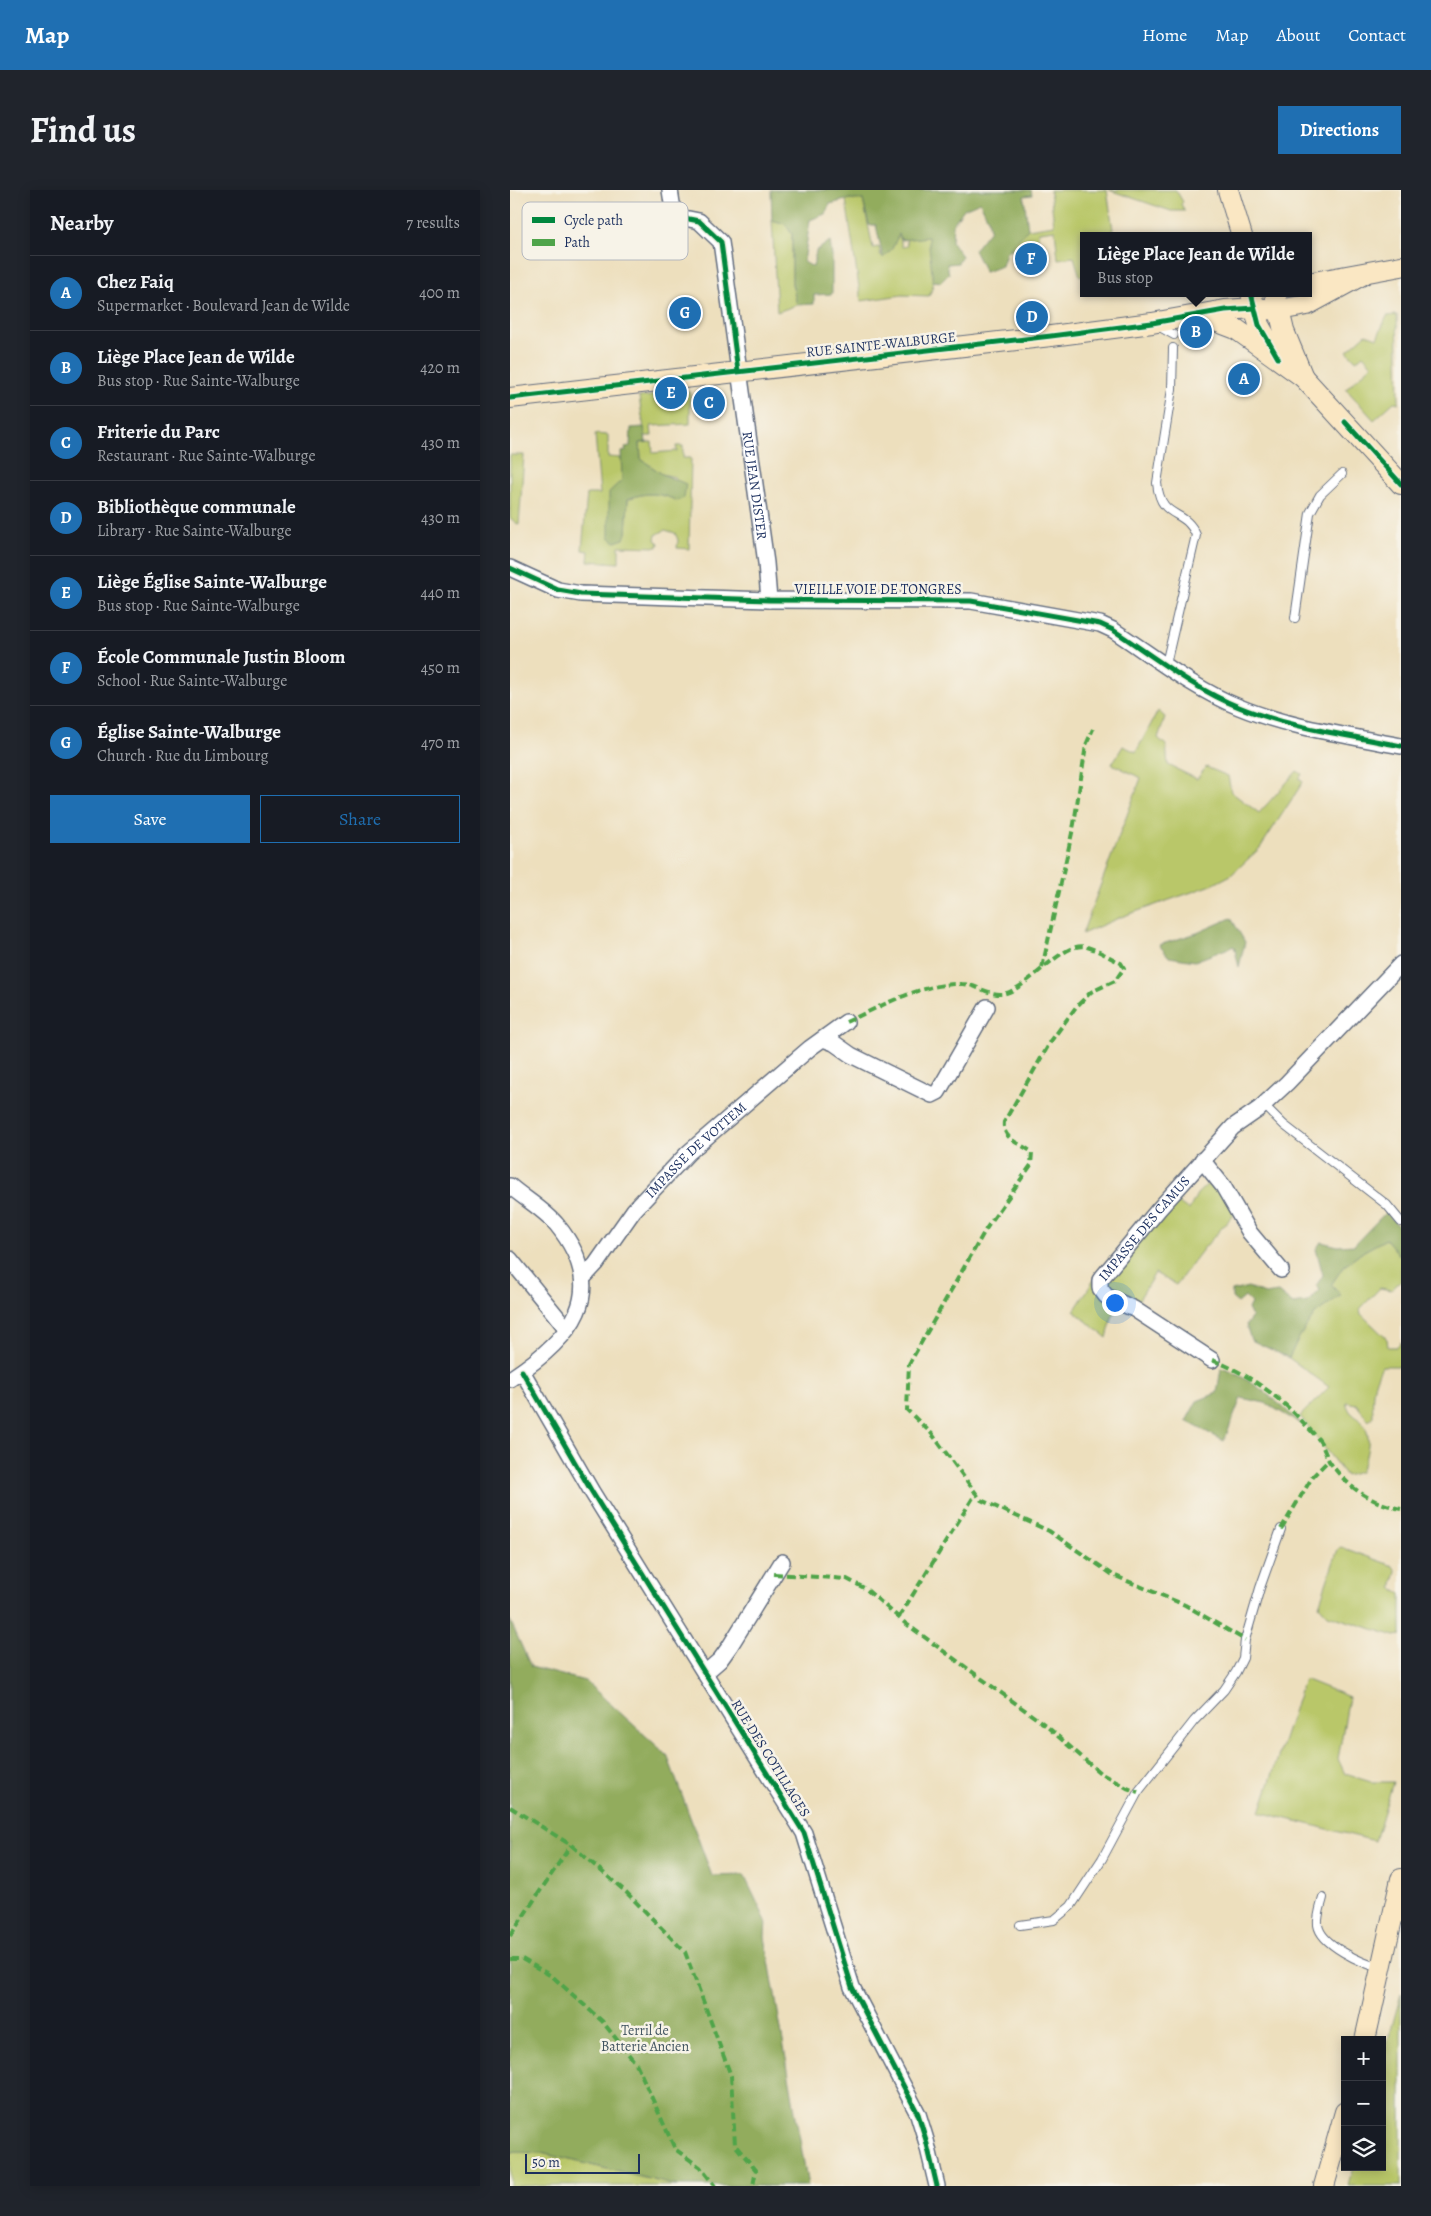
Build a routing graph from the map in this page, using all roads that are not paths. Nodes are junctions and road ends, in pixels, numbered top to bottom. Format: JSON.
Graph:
{"nodes":[{"id":1,"x":1228,"y":190,"type":"edge"},
{"id":2,"x":1242,"y":190,"type":"edge"},
{"id":3,"x":688,"y":219,"type":"edge"},
{"id":4,"x":1241,"y":232,"type":"edge"},
{"id":5,"x":1256,"y":232,"type":"edge"},
{"id":6,"x":1401,"y":266,"type":"edge"},
{"id":7,"x":1364,"y":274,"type":"junction"},
{"id":8,"x":1312,"y":282,"type":"edge"},
{"id":9,"x":1252,"y":300,"type":"edge"},
{"id":10,"x":1277,"y":302,"type":"edge"},
{"id":11,"x":1152,"y":323,"type":"junction"},
{"id":12,"x":1174,"y":335,"type":"dead end"},
{"id":13,"x":1173,"y":348,"type":"dead end"},
{"id":14,"x":1278,"y":358,"type":"junction"},
{"id":15,"x":738,"y":371,"type":"junction"},
{"id":16,"x":1303,"y":376,"type":"junction"},
{"id":17,"x":510,"y":398,"type":"edge"},
{"id":18,"x":1342,"y":474,"type":"dead end"},
{"id":19,"x":1401,"y":484,"type":"edge"},
{"id":20,"x":510,"y":568,"type":"edge"},
{"id":21,"x":769,"y":600,"type":"junction"},
{"id":22,"x":1295,"y":618,"type":"dead end"},
{"id":23,"x":1166,"y":664,"type":"junction"},
{"id":24,"x":1401,"y":746,"type":"edge"},
{"id":25,"x":1401,"y":964,"type":"edge"},
{"id":26,"x":987,"y":1007,"type":"dead end"},
{"id":27,"x":846,"y":1022,"type":"dead end"},
{"id":28,"x":823,"y":1039,"type":"junction"},
{"id":29,"x":1264,"y":1105,"type":"junction"},
{"id":30,"x":1202,"y":1160,"type":"junction"},
{"id":31,"x":510,"y":1186,"type":"edge"},
{"id":32,"x":1401,"y":1222,"type":"edge"},
{"id":33,"x":510,"y":1259,"type":"edge"},
{"id":34,"x":1281,"y":1270,"type":"dead end"},
{"id":35,"x":584,"y":1277,"type":"junction"},
{"id":36,"x":567,"y":1329,"type":"junction"},
{"id":37,"x":1212,"y":1360,"type":"dead end"},
{"id":38,"x":516,"y":1375,"type":"edge"},
{"id":39,"x":1281,"y":1530,"type":"dead end"},
{"id":40,"x":782,"y":1562,"type":"dead end"},
{"id":41,"x":705,"y":1673,"type":"junction"},
{"id":42,"x":1401,"y":1879,"type":"edge"},
{"id":43,"x":1323,"y":1898,"type":"dead end"},
{"id":44,"x":1020,"y":1925,"type":"dead end"},
{"id":45,"x":1382,"y":1968,"type":"junction"},
{"id":46,"x":1366,"y":2036,"type":"edge"},
{"id":47,"x":1341,"y":2126,"type":"edge"},
{"id":48,"x":937,"y":2186,"type":"edge"},
{"id":49,"x":1324,"y":2186,"type":"edge"}],
"edges":[{"from":1,"to":4,"type":"street"},
{"from":2,"to":5,"type":"street"},
{"from":3,"to":15,"type":"street","name":"RUE JEAN DISTER"},
{"from":6,"to":7,"type":"street"},
{"from":7,"to":8,"type":"street"},
{"from":7,"to":10,"type":"street"},
{"from":9,"to":10,"type":"street","name":"RUE SAINTE-WALBURGE"},
{"from":9,"to":11,"type":"street","name":"RUE SAINTE-WALBURGE"},
{"from":9,"to":14,"type":"street"},
{"from":10,"to":16,"type":"street"},
{"from":11,"to":12,"type":"lane"},
{"from":11,"to":14,"type":"street"},
{"from":11,"to":15,"type":"street","name":"RUE SAINTE-WALBURGE"},
{"from":13,"to":23,"type":"lane"},
{"from":14,"to":16,"type":"street"},
{"from":15,"to":17,"type":"street","name":"RUE SAINTE-WALBURGE"},
{"from":15,"to":21,"type":"street","name":"RUE JEAN DISTER"},
{"from":16,"to":19,"type":"street"},
{"from":18,"to":22,"type":"lane"},
{"from":20,"to":21,"type":"street","name":"VIEILLE VOIE DE TONGRES"},
{"from":21,"to":23,"type":"street","name":"VIEILLE VOIE DE TONGRES"},
{"from":23,"to":24,"type":"street","name":"VIEILLE VOIE DE TONGRES"},
{"from":25,"to":29,"type":"street","name":"IMPASSE DES CAMUS"},
{"from":26,"to":28,"type":"street"},
{"from":27,"to":28,"type":"street","name":"IMPASSE DE VOTTEM"},
{"from":28,"to":35,"type":"street","name":"IMPASSE DE VOTTEM"},
{"from":29,"to":30,"type":"street","name":"IMPASSE DES CAMUS"},
{"from":29,"to":32,"type":"lane"},
{"from":30,"to":34,"type":"street","name":"IMPASSE DES CAMUS"},
{"from":30,"to":37,"type":"street","name":"IMPASSE DES CAMUS"},
{"from":31,"to":35,"type":"street"},
{"from":33,"to":36,"type":"street"},
{"from":35,"to":36,"type":"street"},
{"from":36,"to":38,"type":"street"},
{"from":38,"to":41,"type":"street","name":"RUE DES COTILLAGES"},
{"from":39,"to":44,"type":"lane"},
{"from":40,"to":41,"type":"street"},
{"from":41,"to":48,"type":"street","name":"RUE DES COTILLAGES"},
{"from":42,"to":45,"type":"street"},
{"from":43,"to":45,"type":"lane"},
{"from":45,"to":46,"type":"street"},
{"from":47,"to":49,"type":"street"}]}
